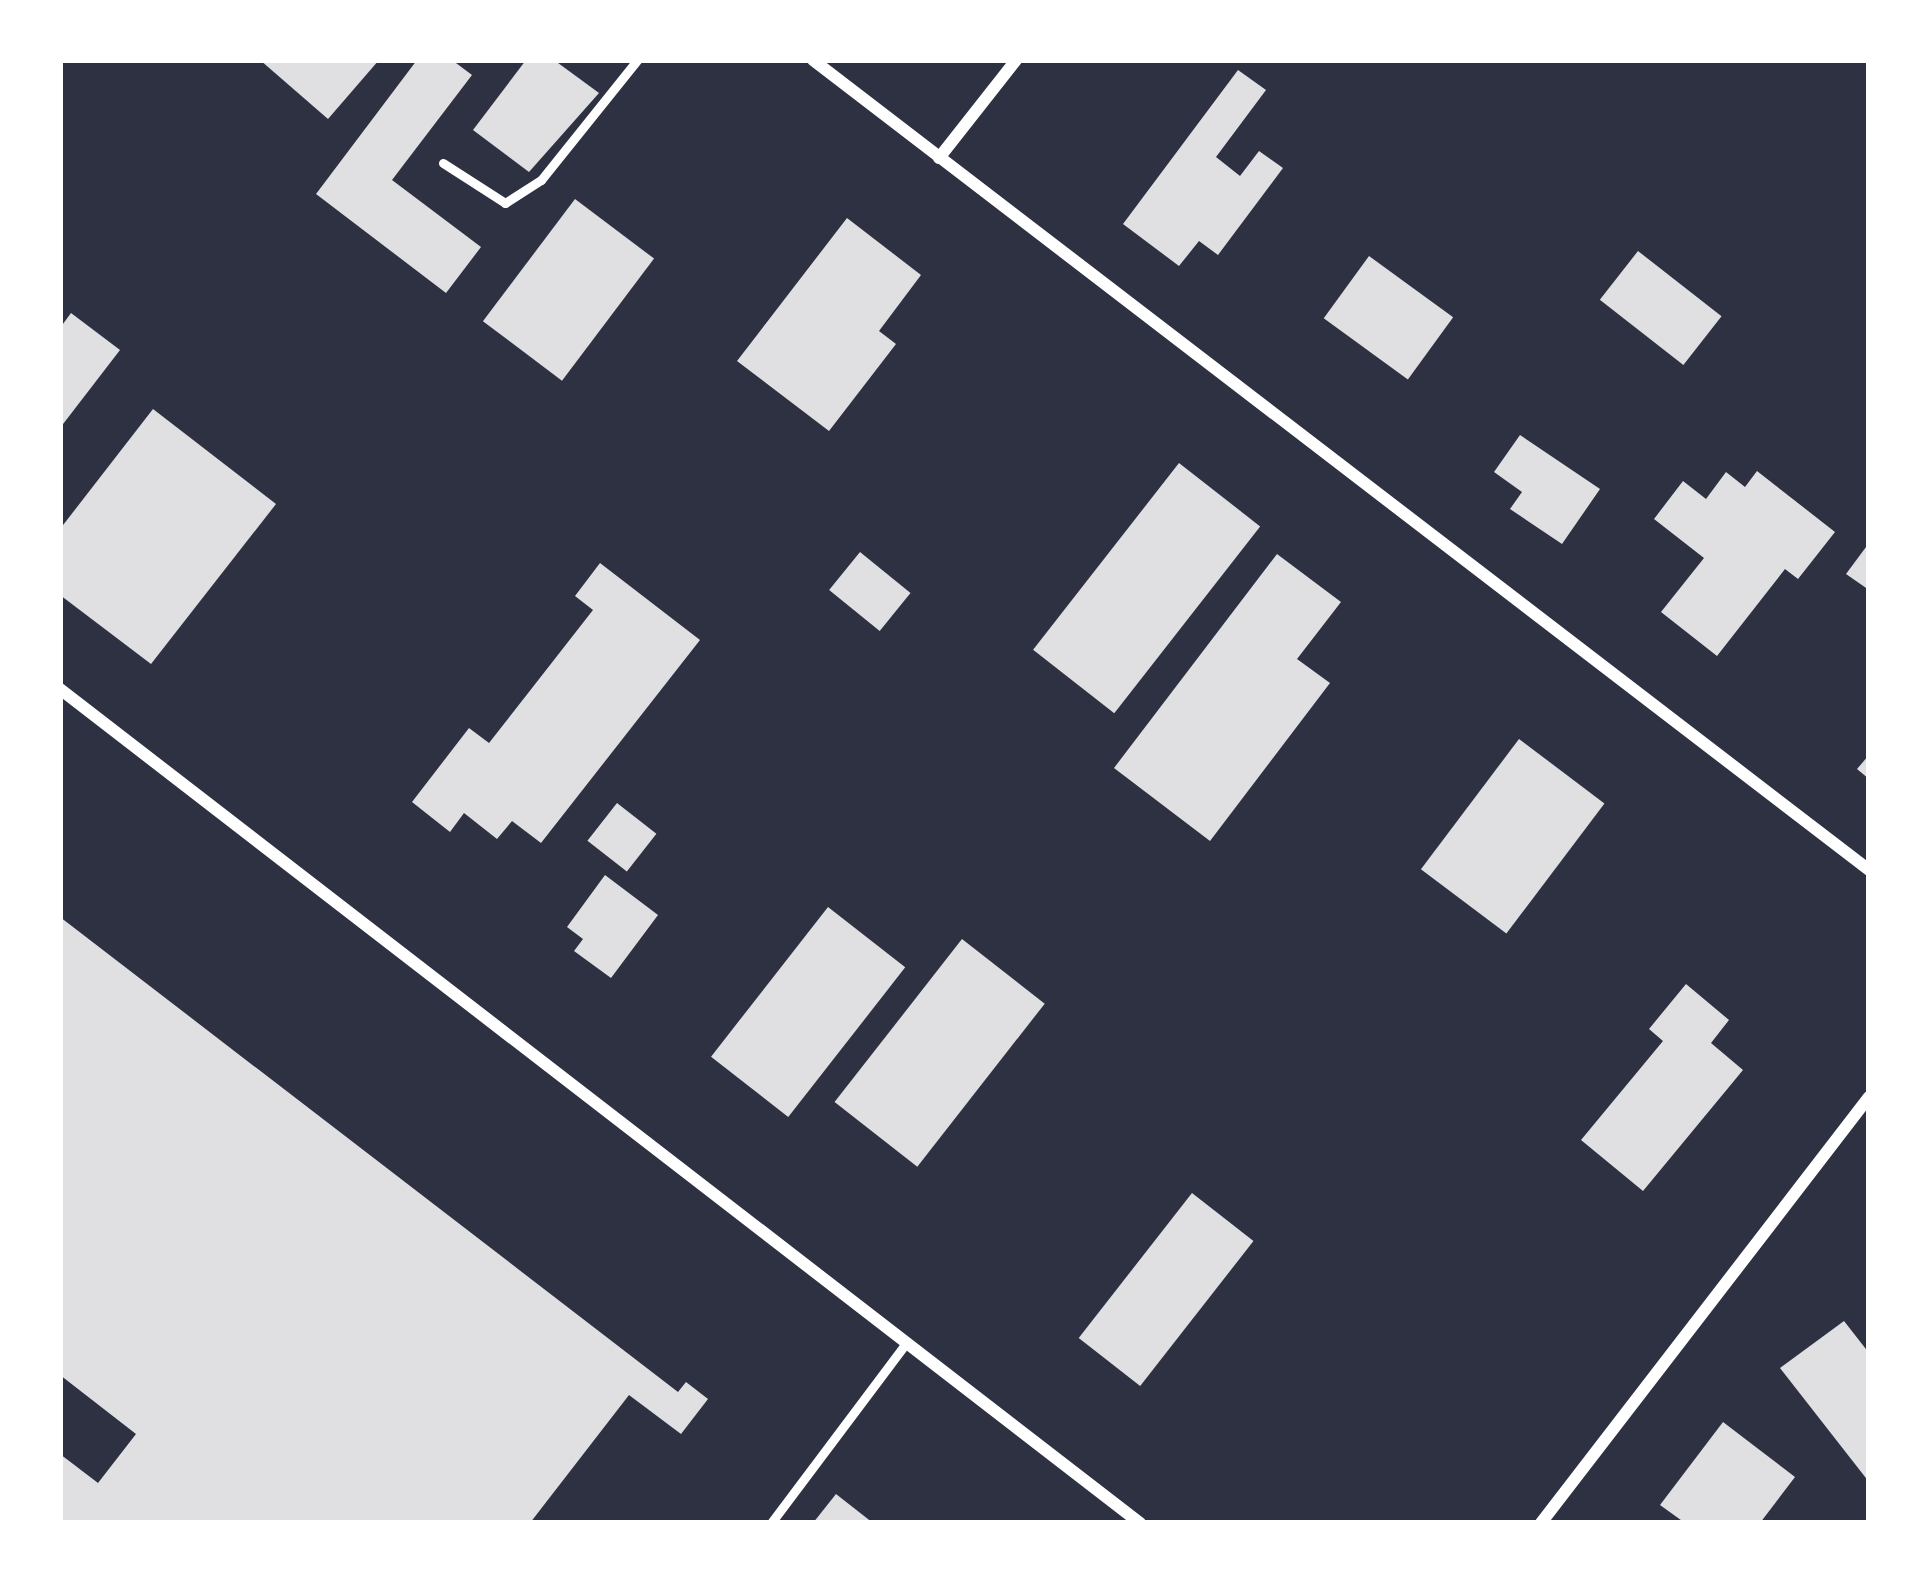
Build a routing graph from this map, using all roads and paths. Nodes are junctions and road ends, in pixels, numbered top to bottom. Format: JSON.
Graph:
{"nodes":[{"id":1,"x":637,"y":60,"type":"edge"},
{"id":2,"x":813,"y":60,"type":"edge"},
{"id":3,"x":1016,"y":60,"type":"edge"},
{"id":4,"x":939,"y":158,"type":"junction"},
{"id":5,"x":443,"y":163,"type":"dead end"},
{"id":6,"x":60,"y":689,"type":"edge"},
{"id":7,"x":1869,"y":870,"type":"edge"},
{"id":8,"x":1869,"y":1096,"type":"edge"},
{"id":9,"x":907,"y":1342,"type":"junction"},
{"id":10,"x":770,"y":1523,"type":"edge"},
{"id":11,"x":1140,"y":1523,"type":"edge"},
{"id":12,"x":1541,"y":1523,"type":"edge"}],
"edges":[{"from":1,"to":5,"type":"lane"},
{"from":2,"to":4,"type":"street"},
{"from":3,"to":4,"type":"street"},
{"from":4,"to":7,"type":"street"},
{"from":6,"to":9,"type":"street"},
{"from":8,"to":12,"type":"street"},
{"from":9,"to":10,"type":"lane"},
{"from":9,"to":11,"type":"street"}]}
